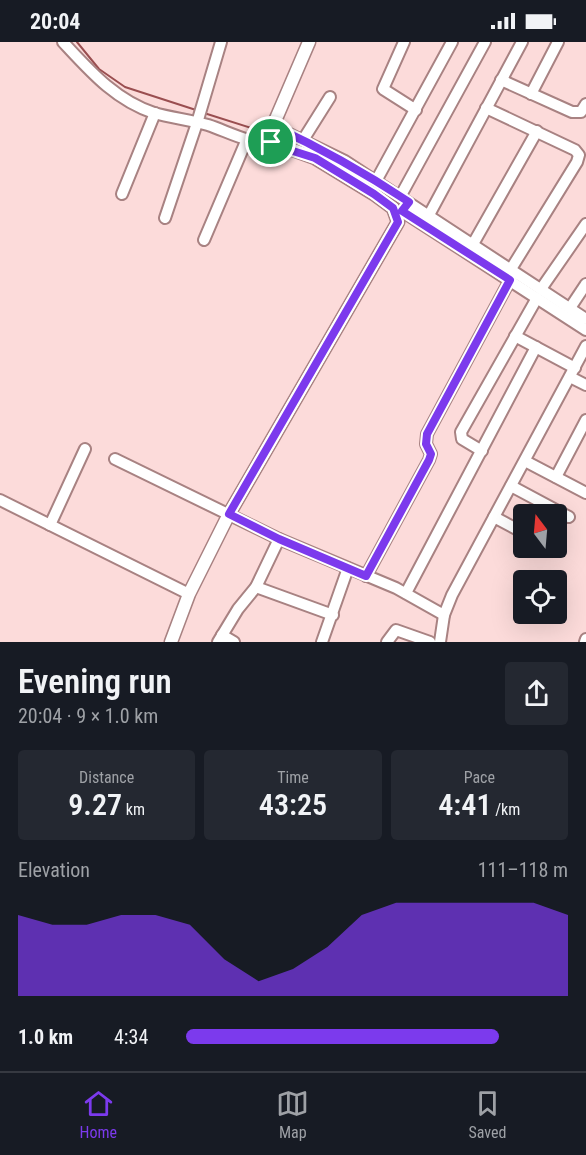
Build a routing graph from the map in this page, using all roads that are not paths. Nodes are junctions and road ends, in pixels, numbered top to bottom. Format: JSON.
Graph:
{"nodes":[{"id":1,"x":63,"y":42,"type":"edge"},
{"id":2,"x":220,"y":42,"type":"edge"},
{"id":3,"x":309,"y":42,"type":"edge"},
{"id":4,"x":404,"y":42,"type":"edge"},
{"id":5,"x":452,"y":42,"type":"edge"},
{"id":6,"x":485,"y":42,"type":"edge"},
{"id":7,"x":522,"y":42,"type":"edge"},
{"id":8,"x":558,"y":42,"type":"edge"},
{"id":9,"x":501,"y":80,"type":"junction"},
{"id":10,"x":531,"y":94,"type":"junction"},
{"id":11,"x":330,"y":97,"type":"dead end"},
{"id":12,"x":586,"y":104,"type":"edge"},
{"id":13,"x":486,"y":108,"type":"junction"},
{"id":14,"x":416,"y":110,"type":"junction"},
{"id":15,"x":155,"y":113,"type":"junction"},
{"id":16,"x":199,"y":116,"type":"junction"},
{"id":17,"x":537,"y":131,"type":"junction"},
{"id":18,"x":271,"y":134,"type":"junction"},
{"id":19,"x":247,"y":139,"type":"junction"},
{"id":20,"x":303,"y":140,"type":"junction"},
{"id":21,"x":376,"y":181,"type":"junction"},
{"id":22,"x":122,"y":194,"type":"dead end"},
{"id":23,"x":403,"y":206,"type":"junction"},
{"id":24,"x":429,"y":215,"type":"junction"},
{"id":25,"x":165,"y":218,"type":"dead end"},
{"id":26,"x":586,"y":224,"type":"edge"},
{"id":27,"x":204,"y":240,"type":"dead end"},
{"id":28,"x":473,"y":244,"type":"junction"},
{"id":29,"x":510,"y":274,"type":"junction"},
{"id":30,"x":586,"y":284,"type":"edge"},
{"id":31,"x":539,"y":293,"type":"junction"},
{"id":32,"x":570,"y":308,"type":"junction"},
{"id":33,"x":586,"y":319,"type":"edge"},
{"id":34,"x":586,"y":330,"type":"edge"},
{"id":35,"x":515,"y":336,"type":"junction"},
{"id":36,"x":586,"y":346,"type":"edge"},
{"id":37,"x":536,"y":348,"type":"junction"},
{"id":38,"x":572,"y":372,"type":"junction"},
{"id":39,"x":586,"y":385,"type":"edge"},
{"id":40,"x":586,"y":420,"type":"edge"},
{"id":41,"x":85,"y":449,"type":"dead end"},
{"id":42,"x":482,"y":451,"type":"junction"},
{"id":43,"x":115,"y":459,"type":"dead end"},
{"id":44,"x":525,"y":461,"type":"junction"},
{"id":45,"x":556,"y":477,"type":"junction"},
{"id":46,"x":511,"y":486,"type":"junction"},
{"id":47,"x":586,"y":493,"type":"edge"},
{"id":48,"x":0,"y":500,"type":"edge"},
{"id":49,"x":229,"y":514,"type":"junction"},
{"id":50,"x":494,"y":517,"type":"junction"},
{"id":51,"x":569,"y":517,"type":"dead end"},
{"id":52,"x":50,"y":525,"type":"junction"},
{"id":53,"x":513,"y":527,"type":"edge"},
{"id":54,"x":279,"y":539,"type":"junction"},
{"id":55,"x":348,"y":568,"type":"junction"},
{"id":56,"x":366,"y":576,"type":"junction"},
{"id":57,"x":256,"y":587,"type":"junction"},
{"id":58,"x":406,"y":593,"type":"junction"},
{"id":59,"x":189,"y":594,"type":"junction"},
{"id":60,"x":333,"y":615,"type":"junction"},
{"id":61,"x":444,"y":615,"type":"junction"},
{"id":62,"x":220,"y":639,"type":"edge"},
{"id":63,"x":171,"y":642,"type":"edge"},
{"id":64,"x":234,"y":642,"type":"edge"},
{"id":65,"x":322,"y":642,"type":"edge"},
{"id":66,"x":387,"y":642,"type":"edge"},
{"id":67,"x":430,"y":642,"type":"edge"},
{"id":68,"x":440,"y":642,"type":"edge"}],
"edges":[{"from":1,"to":15,"type":"street"},
{"from":2,"to":16,"type":"street"},
{"from":3,"to":18,"type":"street"},
{"from":4,"to":14,"type":"street"},
{"from":5,"to":14,"type":"street"},
{"from":6,"to":23,"type":"street"},
{"from":7,"to":9,"type":"street"},
{"from":8,"to":10,"type":"street"},
{"from":9,"to":10,"type":"street"},
{"from":9,"to":13,"type":"street"},
{"from":10,"to":12,"type":"street"},
{"from":11,"to":20,"type":"street"},
{"from":13,"to":17,"type":"street"},
{"from":13,"to":24,"type":"street"},
{"from":14,"to":21,"type":"street"},
{"from":15,"to":16,"type":"street"},
{"from":15,"to":22,"type":"street"},
{"from":16,"to":19,"type":"street"},
{"from":16,"to":25,"type":"street"},
{"from":17,"to":28,"type":"street"},
{"from":17,"to":29,"type":"street"},
{"from":18,"to":19,"type":"street"},
{"from":18,"to":20,"type":"street"},
{"from":18,"to":23,"type":"street"},
{"from":19,"to":27,"type":"street"},
{"from":20,"to":21,"type":"street"},
{"from":21,"to":23,"type":"street"},
{"from":23,"to":24,"type":"street"},
{"from":23,"to":29,"type":"street"},
{"from":23,"to":49,"type":"street"},
{"from":24,"to":28,"type":"street"},
{"from":26,"to":31,"type":"street"},
{"from":28,"to":29,"type":"street"},
{"from":29,"to":31,"type":"street"},
{"from":29,"to":56,"type":"street"},
{"from":30,"to":32,"type":"street"},
{"from":31,"to":32,"type":"street"},
{"from":31,"to":34,"type":"street"},
{"from":31,"to":35,"type":"street"},
{"from":32,"to":33,"type":"street"},
{"from":35,"to":37,"type":"street"},
{"from":35,"to":42,"type":"street"},
{"from":36,"to":38,"type":"street"},
{"from":37,"to":38,"type":"street"},
{"from":37,"to":42,"type":"street"},
{"from":38,"to":39,"type":"street"},
{"from":38,"to":44,"type":"street"},
{"from":40,"to":45,"type":"street"},
{"from":41,"to":52,"type":"street"},
{"from":42,"to":58,"type":"street"},
{"from":43,"to":49,"type":"street"},
{"from":44,"to":45,"type":"street"},
{"from":44,"to":46,"type":"street"},
{"from":45,"to":47,"type":"street"},
{"from":46,"to":50,"type":"street"},
{"from":46,"to":51,"type":"street"},
{"from":48,"to":52,"type":"street"},
{"from":49,"to":54,"type":"street"},
{"from":49,"to":59,"type":"street"},
{"from":50,"to":53,"type":"street"},
{"from":50,"to":61,"type":"street"},
{"from":52,"to":59,"type":"street"},
{"from":54,"to":55,"type":"street"},
{"from":54,"to":57,"type":"street"},
{"from":55,"to":56,"type":"street"},
{"from":55,"to":60,"type":"street"},
{"from":56,"to":58,"type":"street"},
{"from":57,"to":60,"type":"street"},
{"from":57,"to":62,"type":"street"},
{"from":58,"to":61,"type":"street"},
{"from":59,"to":63,"type":"street"},
{"from":60,"to":65,"type":"street"},
{"from":61,"to":68,"type":"street"},
{"from":62,"to":64,"type":"street"},
{"from":66,"to":67,"type":"street"}]}
